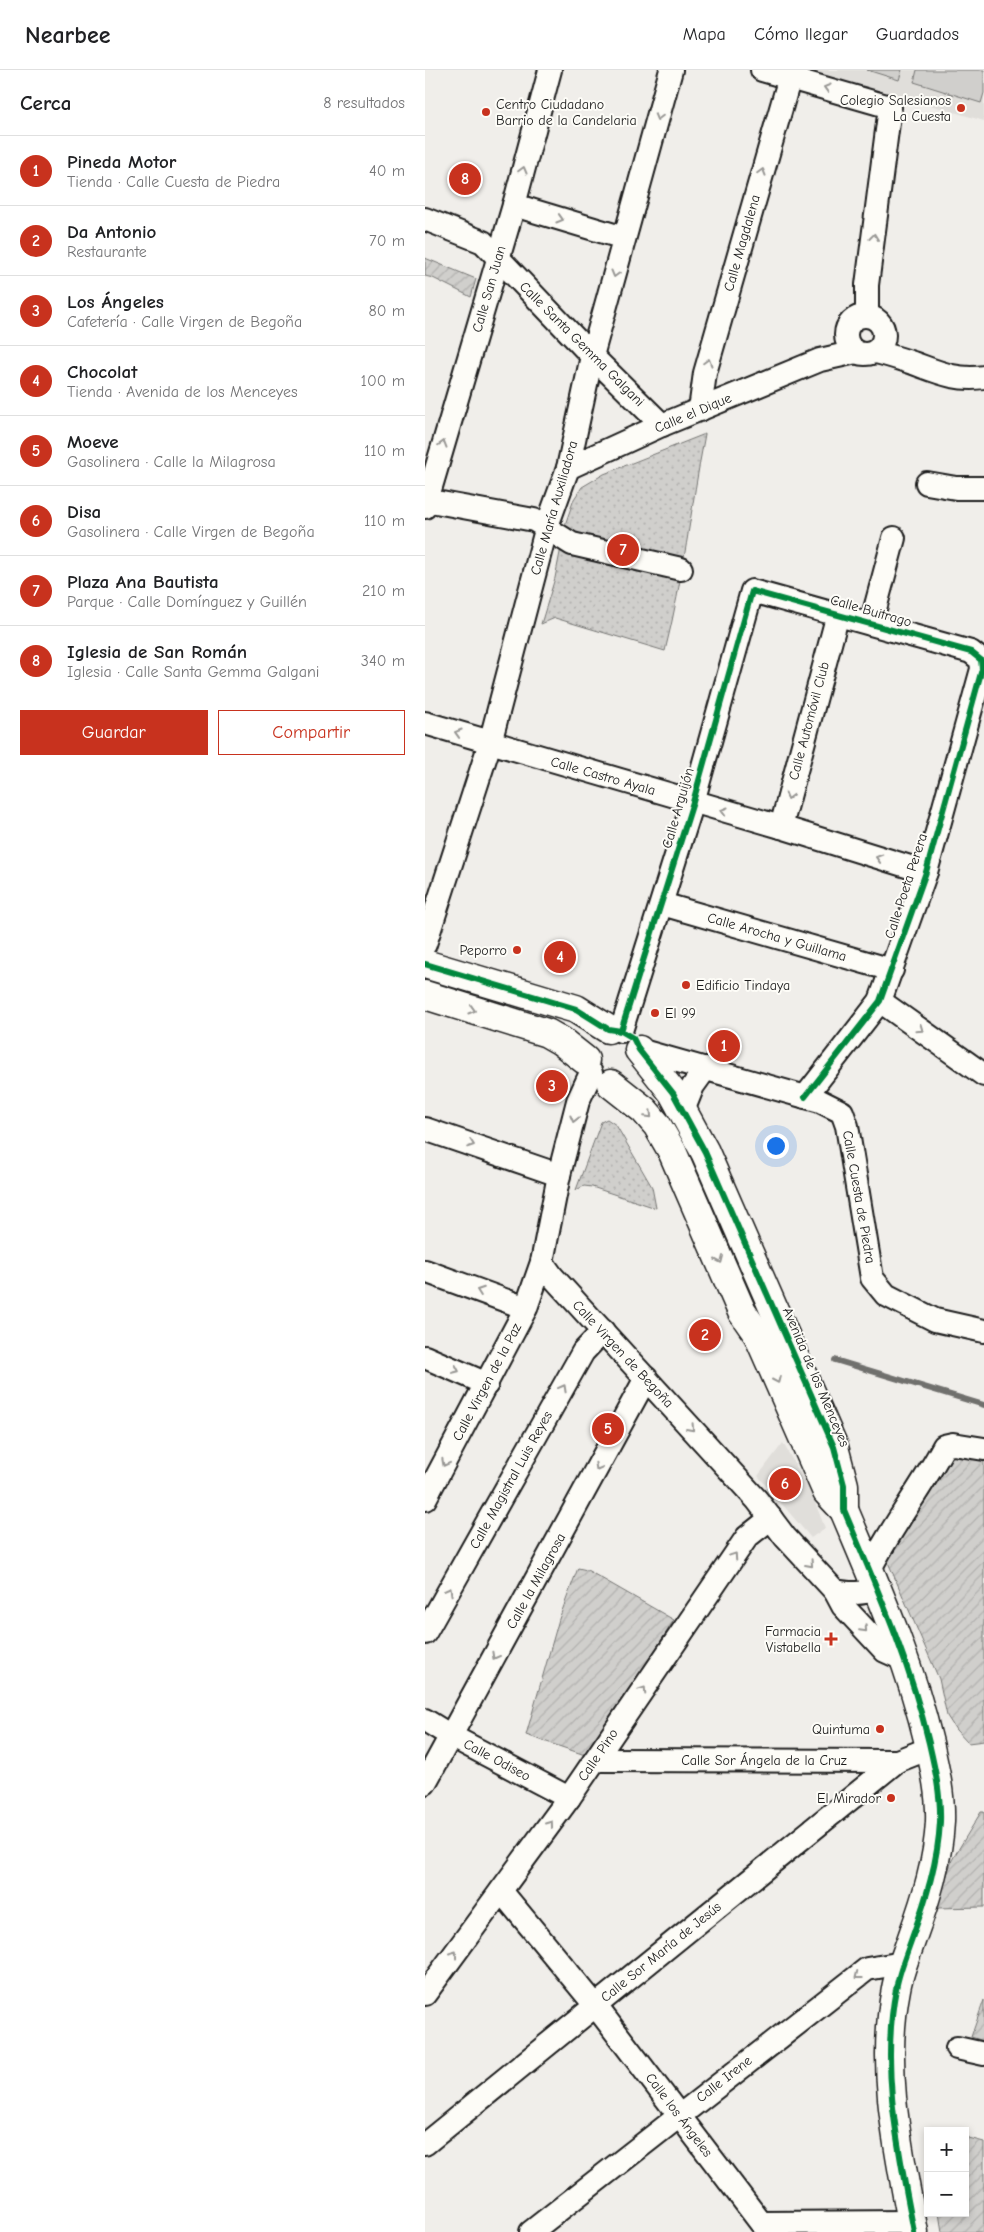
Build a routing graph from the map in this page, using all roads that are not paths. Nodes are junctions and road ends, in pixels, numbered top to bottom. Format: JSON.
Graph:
{"nodes":[{"id":1,"x":550,"y":70,"type":"edge"},
{"id":2,"x":671,"y":70,"type":"edge"},
{"id":3,"x":762,"y":70,"type":"edge"},
{"id":4,"x":790,"y":77,"type":"junction"},
{"id":5,"x":513,"y":205,"type":"junction"},
{"id":6,"x":425,"y":219,"type":"edge"},
{"id":7,"x":624,"y":238,"type":"junction"},
{"id":8,"x":498,"y":258,"type":"junction"},
{"id":9,"x":867,"y":315,"type":"junction"},
{"id":10,"x":866,"y":344,"type":"junction"},
{"id":11,"x":592,"y":356,"type":"junction"},
{"id":12,"x":984,"y":377,"type":"edge"},
{"id":13,"x":699,"y":410,"type":"junction"},
{"id":14,"x":662,"y":425,"type":"junction"},
{"id":15,"x":568,"y":468,"type":"junction"},
{"id":16,"x":927,"y":483,"type":"dead end"},
{"id":17,"x":984,"y":488,"type":"edge"},
{"id":18,"x":426,"y":503,"type":"edge"},
{"id":19,"x":547,"y":526,"type":"junction"},
{"id":20,"x":894,"y":538,"type":"dead end"},
{"id":21,"x":681,"y":569,"type":"dead end"},
{"id":22,"x":753,"y":591,"type":"joint"},
{"id":23,"x":838,"y":614,"type":"junction"},
{"id":24,"x":871,"y":624,"type":"junction"},
{"id":25,"x":981,"y":660,"type":"joint"},
{"id":26,"x":425,"y":723,"type":"edge"},
{"id":27,"x":490,"y":743,"type":"junction"},
{"id":28,"x":693,"y":802,"type":"junction"},
{"id":29,"x":781,"y":827,"type":"junction"},
{"id":30,"x":925,"y":872,"type":"junction"},
{"id":31,"x":662,"y":904,"type":"junction"},
{"id":32,"x":425,"y":944,"type":"edge"},
{"id":33,"x":425,"y":964,"type":"edge"},
{"id":34,"x":892,"y":970,"type":"junction"},
{"id":35,"x":425,"y":995,"type":"edge"},
{"id":36,"x":880,"y":1001,"type":"junction"},
{"id":37,"x":622,"y":1037,"type":"junction"},
{"id":38,"x":706,"y":1068,"type":"junction"},
{"id":39,"x":596,"y":1072,"type":"junction"},
{"id":40,"x":984,"y":1075,"type":"edge"},
{"id":41,"x":805,"y":1097,"type":"junction"},
{"id":42,"x":683,"y":1111,"type":"junction"},
{"id":43,"x":425,"y":1128,"type":"edge"},
{"id":44,"x":559,"y":1175,"type":"junction"},
{"id":45,"x":542,"y":1262,"type":"junction"},
{"id":46,"x":425,"y":1271,"type":"edge"},
{"id":47,"x":525,"y":1308,"type":"junction"},
{"id":48,"x":984,"y":1331,"type":"edge"},
{"id":49,"x":603,"y":1332,"type":"junction"},
{"id":50,"x":425,"y":1357,"type":"edge"},
{"id":51,"x":646,"y":1378,"type":"junction"},
{"id":52,"x":487,"y":1384,"type":"junction"},
{"id":53,"x":984,"y":1449,"type":"edge"},
{"id":54,"x":425,"y":1499,"type":"edge"},
{"id":55,"x":771,"y":1518,"type":"junction"},
{"id":56,"x":848,"y":1520,"type":"junction"},
{"id":57,"x":893,"y":1526,"type":"junction"},
{"id":58,"x":873,"y":1580,"type":"junction"},
{"id":59,"x":835,"y":1591,"type":"junction"},
{"id":60,"x":425,"y":1633,"type":"edge"},
{"id":61,"x":905,"y":1660,"type":"junction"},
{"id":62,"x":425,"y":1720,"type":"edge"},
{"id":63,"x":451,"y":1736,"type":"junction"},
{"id":64,"x":928,"y":1740,"type":"junction"},
{"id":65,"x":596,"y":1760,"type":"junction"},
{"id":66,"x":897,"y":1761,"type":"junction"},
{"id":67,"x":425,"y":1783,"type":"edge"},
{"id":68,"x":569,"y":1798,"type":"junction"},
{"id":69,"x":501,"y":1891,"type":"junction"},
{"id":70,"x":903,"y":1962,"type":"junction"},
{"id":71,"x":425,"y":1994,"type":"edge"},
{"id":72,"x":595,"y":2005,"type":"junction"},
{"id":73,"x":957,"y":2048,"type":"dead end"},
{"id":74,"x":984,"y":2054,"type":"edge"},
{"id":75,"x":679,"y":2114,"type":"junction"},
{"id":76,"x":425,"y":2144,"type":"edge"},
{"id":77,"x":913,"y":2227,"type":"edge"},
{"id":78,"x":531,"y":2232,"type":"edge"}],
"edges":[{"from":5,"to":1,"type":"street","name":"Calle San Juan","one_way":true},
{"from":2,"to":7,"type":"street","name":"Calle María Auxiliadora","one_way":true},
{"from":3,"to":4,"type":"street"},
{"from":9,"to":4,"type":"street","one_way":true},
{"from":13,"to":4,"type":"street","name":"Calle Magdalena","one_way":true},
{"from":5,"to":7,"type":"street","one_way":true},
{"from":5,"to":8,"type":"street","name":"Calle San Juan"},
{"from":6,"to":8,"type":"street","name":"Calle Santa Gemma Galgani"},
{"from":7,"to":11,"type":"street","name":"Calle María Auxiliadora","one_way":true},
{"from":8,"to":11,"type":"street","name":"Calle Santa Gemma Galgani"},
{"from":18,"to":8,"type":"street","name":"Calle San Juan","one_way":true},
{"from":9,"to":10,"type":"street"},
{"from":9,"to":10,"type":"street","name":"Calle el Dique"},
{"from":10,"to":12,"type":"street"},
{"from":10,"to":13,"type":"street","name":"Calle el Dique"},
{"from":11,"to":14,"type":"street","name":"Calle Santa Gemma Galgani"},
{"from":11,"to":15,"type":"street","name":"Calle María Auxiliadora"},
{"from":13,"to":14,"type":"street","name":"Calle el Dique"},
{"from":14,"to":15,"type":"street","name":"Calle el Dique"},
{"from":15,"to":19,"type":"street","name":"Calle María Auxiliadora"},
{"from":16,"to":17,"type":"street"},
{"from":18,"to":19,"type":"street"},
{"from":19,"to":21,"type":"street"},
{"from":19,"to":27,"type":"street","name":"Calle María Auxiliadora"},
{"from":20,"to":24,"type":"street"},
{"from":22,"to":23,"type":"street","name":"Calle Buitrago"},
{"from":22,"to":28,"type":"street","name":"Calle Arguijón"},
{"from":23,"to":24,"type":"street","name":"Calle Buitrago"},
{"from":23,"to":29,"type":"street","name":"Calle Automóvil Club","one_way":true},
{"from":24,"to":25,"type":"street","name":"Calle Buitrago"},
{"from":25,"to":30,"type":"street","name":"Calle Poeta Perera"},
{"from":27,"to":26,"type":"street","name":"Calle Castro Ayala","one_way":true},
{"from":27,"to":28,"type":"street","name":"Calle Castro Ayala"},
{"from":27,"to":32,"type":"street","name":"Calle María Auxiliadora"},
{"from":29,"to":28,"type":"street","name":"Calle Castro Ayala","one_way":true},
{"from":28,"to":31,"type":"street","name":"Calle Arguijón"},
{"from":30,"to":29,"type":"street","name":"Calle Castro Ayala","one_way":true},
{"from":30,"to":34,"type":"street","name":"Calle Poeta Perera"},
{"from":31,"to":34,"type":"street","name":"Calle Arocha y Guillama"},
{"from":31,"to":37,"type":"street","name":"Calle Arguijón"},
{"from":33,"to":37,"type":"main road","name":"Avenida de los Menceyes"},
{"from":34,"to":36,"type":"street","name":"Calle Poeta Perera"},
{"from":35,"to":39,"type":"main road","name":"Avenida de los Menceyes","one_way":true},
{"from":36,"to":40,"type":"street","one_way":true},
{"from":36,"to":41,"type":"street","name":"Calle Poeta Perera"},
{"from":37,"to":38,"type":"street","name":"Calle Cuesta de Piedra"},
{"from":37,"to":39,"type":"main road"},
{"from":37,"to":39,"type":"main road"},
{"from":37,"to":42,"type":"main road","name":"Avenida de los Menceyes"},
{"from":38,"to":41,"type":"street","name":"Calle Cuesta de Piedra"},
{"from":38,"to":42,"type":"street"},
{"from":39,"to":44,"type":"street","one_way":true},
{"from":39,"to":56,"type":"main road","name":"Avenida de los Menceyes","one_way":true},
{"from":41,"to":48,"type":"street","name":"Calle Cuesta de Piedra"},
{"from":42,"to":56,"type":"main road","name":"Avenida de los Menceyes"},
{"from":43,"to":44,"type":"street","one_way":true},
{"from":44,"to":45,"type":"street"},
{"from":45,"to":47,"type":"street","name":"Calle Virgen de la Paz"},
{"from":45,"to":49,"type":"street","name":"Calle Virgen de Begoña"},
{"from":47,"to":46,"type":"street","one_way":true},
{"from":47,"to":52,"type":"street","name":"Calle Virgen de la Paz"},
{"from":49,"to":51,"type":"street","name":"Calle Virgen de Begoña"},
{"from":60,"to":49,"type":"street","name":"Calle Magistral Luis Reyes","one_way":true},
{"from":50,"to":52,"type":"street","one_way":true},
{"from":51,"to":55,"type":"street","name":"Calle Virgen de Begoña","one_way":true},
{"from":51,"to":63,"type":"street","name":"Calle la Milagrosa","one_way":true},
{"from":52,"to":54,"type":"street","name":"Calle Virgen de la Paz","one_way":true},
{"from":53,"to":57,"type":"street"},
{"from":55,"to":59,"type":"street","name":"Calle Virgen de Begoña","one_way":true},
{"from":65,"to":55,"type":"street","name":"Calle Pino","one_way":true},
{"from":56,"to":57,"type":"street"},
{"from":56,"to":58,"type":"main road","name":"Avenida de los Menceyes"},
{"from":57,"to":58,"type":"street"},
{"from":58,"to":59,"type":"street"},
{"from":58,"to":61,"type":"main road","name":"Avenida de los Menceyes"},
{"from":59,"to":61,"type":"street","name":"Calle Virgen de Begoña","one_way":true},
{"from":61,"to":64,"type":"main road","name":"Avenida de los Menceyes"},
{"from":62,"to":63,"type":"street","name":"Calle Odiseo"},
{"from":63,"to":67,"type":"street","name":"Calle la Milagrosa"},
{"from":63,"to":68,"type":"street","name":"Calle Odiseo"},
{"from":64,"to":66,"type":"street","name":"Calle Sor Ángela de la Cruz"},
{"from":64,"to":70,"type":"main road","name":"Avenida de los Menceyes"},
{"from":65,"to":66,"type":"street","name":"Calle Sor Ángela de la Cruz"},
{"from":65,"to":68,"type":"street","name":"Calle Pino"},
{"from":66,"to":72,"type":"street","name":"Calle Sor María de Jesús"},
{"from":69,"to":68,"type":"street","name":"Calle Pino","one_way":true},
{"from":71,"to":69,"type":"street","name":"Calle Pino","one_way":true},
{"from":69,"to":72,"type":"street","name":"Calle los Ángeles"},
{"from":70,"to":75,"type":"street","name":"Calle Irene","one_way":true},
{"from":70,"to":77,"type":"main road","name":"Avenida de los Menceyes"},
{"from":72,"to":75,"type":"street","name":"Calle los Ángeles"},
{"from":72,"to":76,"type":"street","name":"Calle Sor María de Jesús"},
{"from":73,"to":74,"type":"street"},
{"from":75,"to":77,"type":"street","name":"Calle los Ángeles"},
{"from":75,"to":78,"type":"street","name":"Calle Irene"}]}
